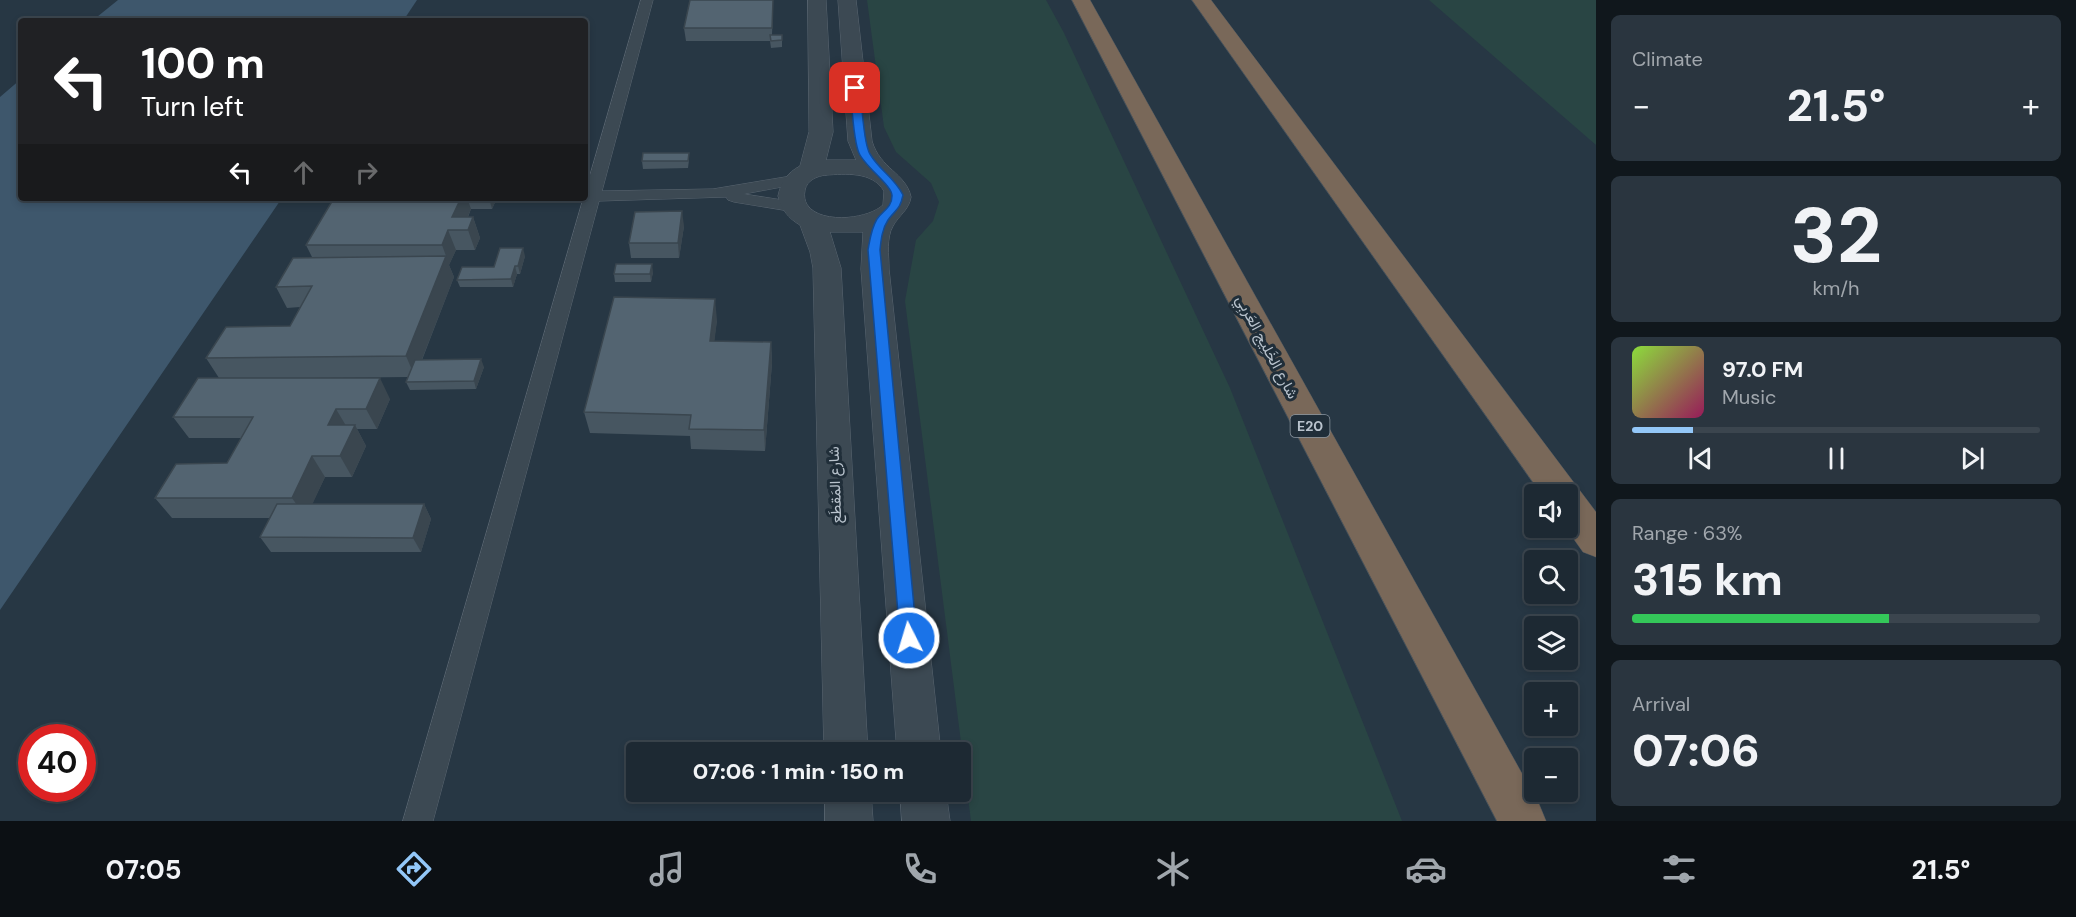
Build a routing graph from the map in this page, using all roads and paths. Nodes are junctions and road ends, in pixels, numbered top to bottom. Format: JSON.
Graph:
{"nodes":[{"id":1,"x":647,"y":0,"type":"edge"},
{"id":2,"x":817,"y":0,"type":"edge"},
{"id":3,"x":847,"y":0,"type":"edge"},
{"id":4,"x":1081,"y":0,"type":"edge"},
{"id":5,"x":1201,"y":0,"type":"edge"},
{"id":6,"x":878,"y":172,"type":"junction"},
{"id":7,"x":804,"y":176,"type":"junction"},
{"id":8,"x":712,"y":194,"type":"junction"},
{"id":9,"x":594,"y":196,"type":"junction"},
{"id":10,"x":803,"y":213,"type":"junction"},
{"id":11,"x":883,"y":219,"type":"junction"},
{"id":12,"x":1554,"y":484,"type":"edge"},
{"id":13,"x":1578,"y":516,"type":"edge"},
{"id":14,"x":1596,"y":541,"type":"edge"},
{"id":15,"x":846,"y":742,"type":"edge"},
{"id":16,"x":919,"y":742,"type":"edge"},
{"id":17,"x":848,"y":802,"type":"edge"},
{"id":18,"x":924,"y":802,"type":"edge"},
{"id":19,"x":418,"y":821,"type":"edge"},
{"id":20,"x":849,"y":821,"type":"edge"},
{"id":21,"x":926,"y":821,"type":"edge"},
{"id":22,"x":1522,"y":821,"type":"edge"}],
"edges":[{"from":1,"to":9,"type":"lane"},
{"from":2,"to":7,"type":"street"},
{"from":3,"to":6,"type":"street"},
{"from":4,"to":22,"type":"highway","name":"شارع الخَلِيج العَربِي","number":"E20"},
{"from":5,"to":12,"type":"highway"},
{"from":6,"to":7,"type":"street"},
{"from":6,"to":11,"type":"street"},
{"from":7,"to":8,"type":"lane"},
{"from":7,"to":10,"type":"street"},
{"from":8,"to":9,"type":"lane"},
{"from":8,"to":10,"type":"lane"},
{"from":9,"to":19,"type":"lane"},
{"from":10,"to":11,"type":"street"},
{"from":10,"to":15,"type":"street","name":"شارع المَقطَع"},
{"from":11,"to":16,"type":"street"},
{"from":13,"to":14,"type":"highway"},
{"from":17,"to":20,"type":"street"},
{"from":18,"to":21,"type":"street"}]}
